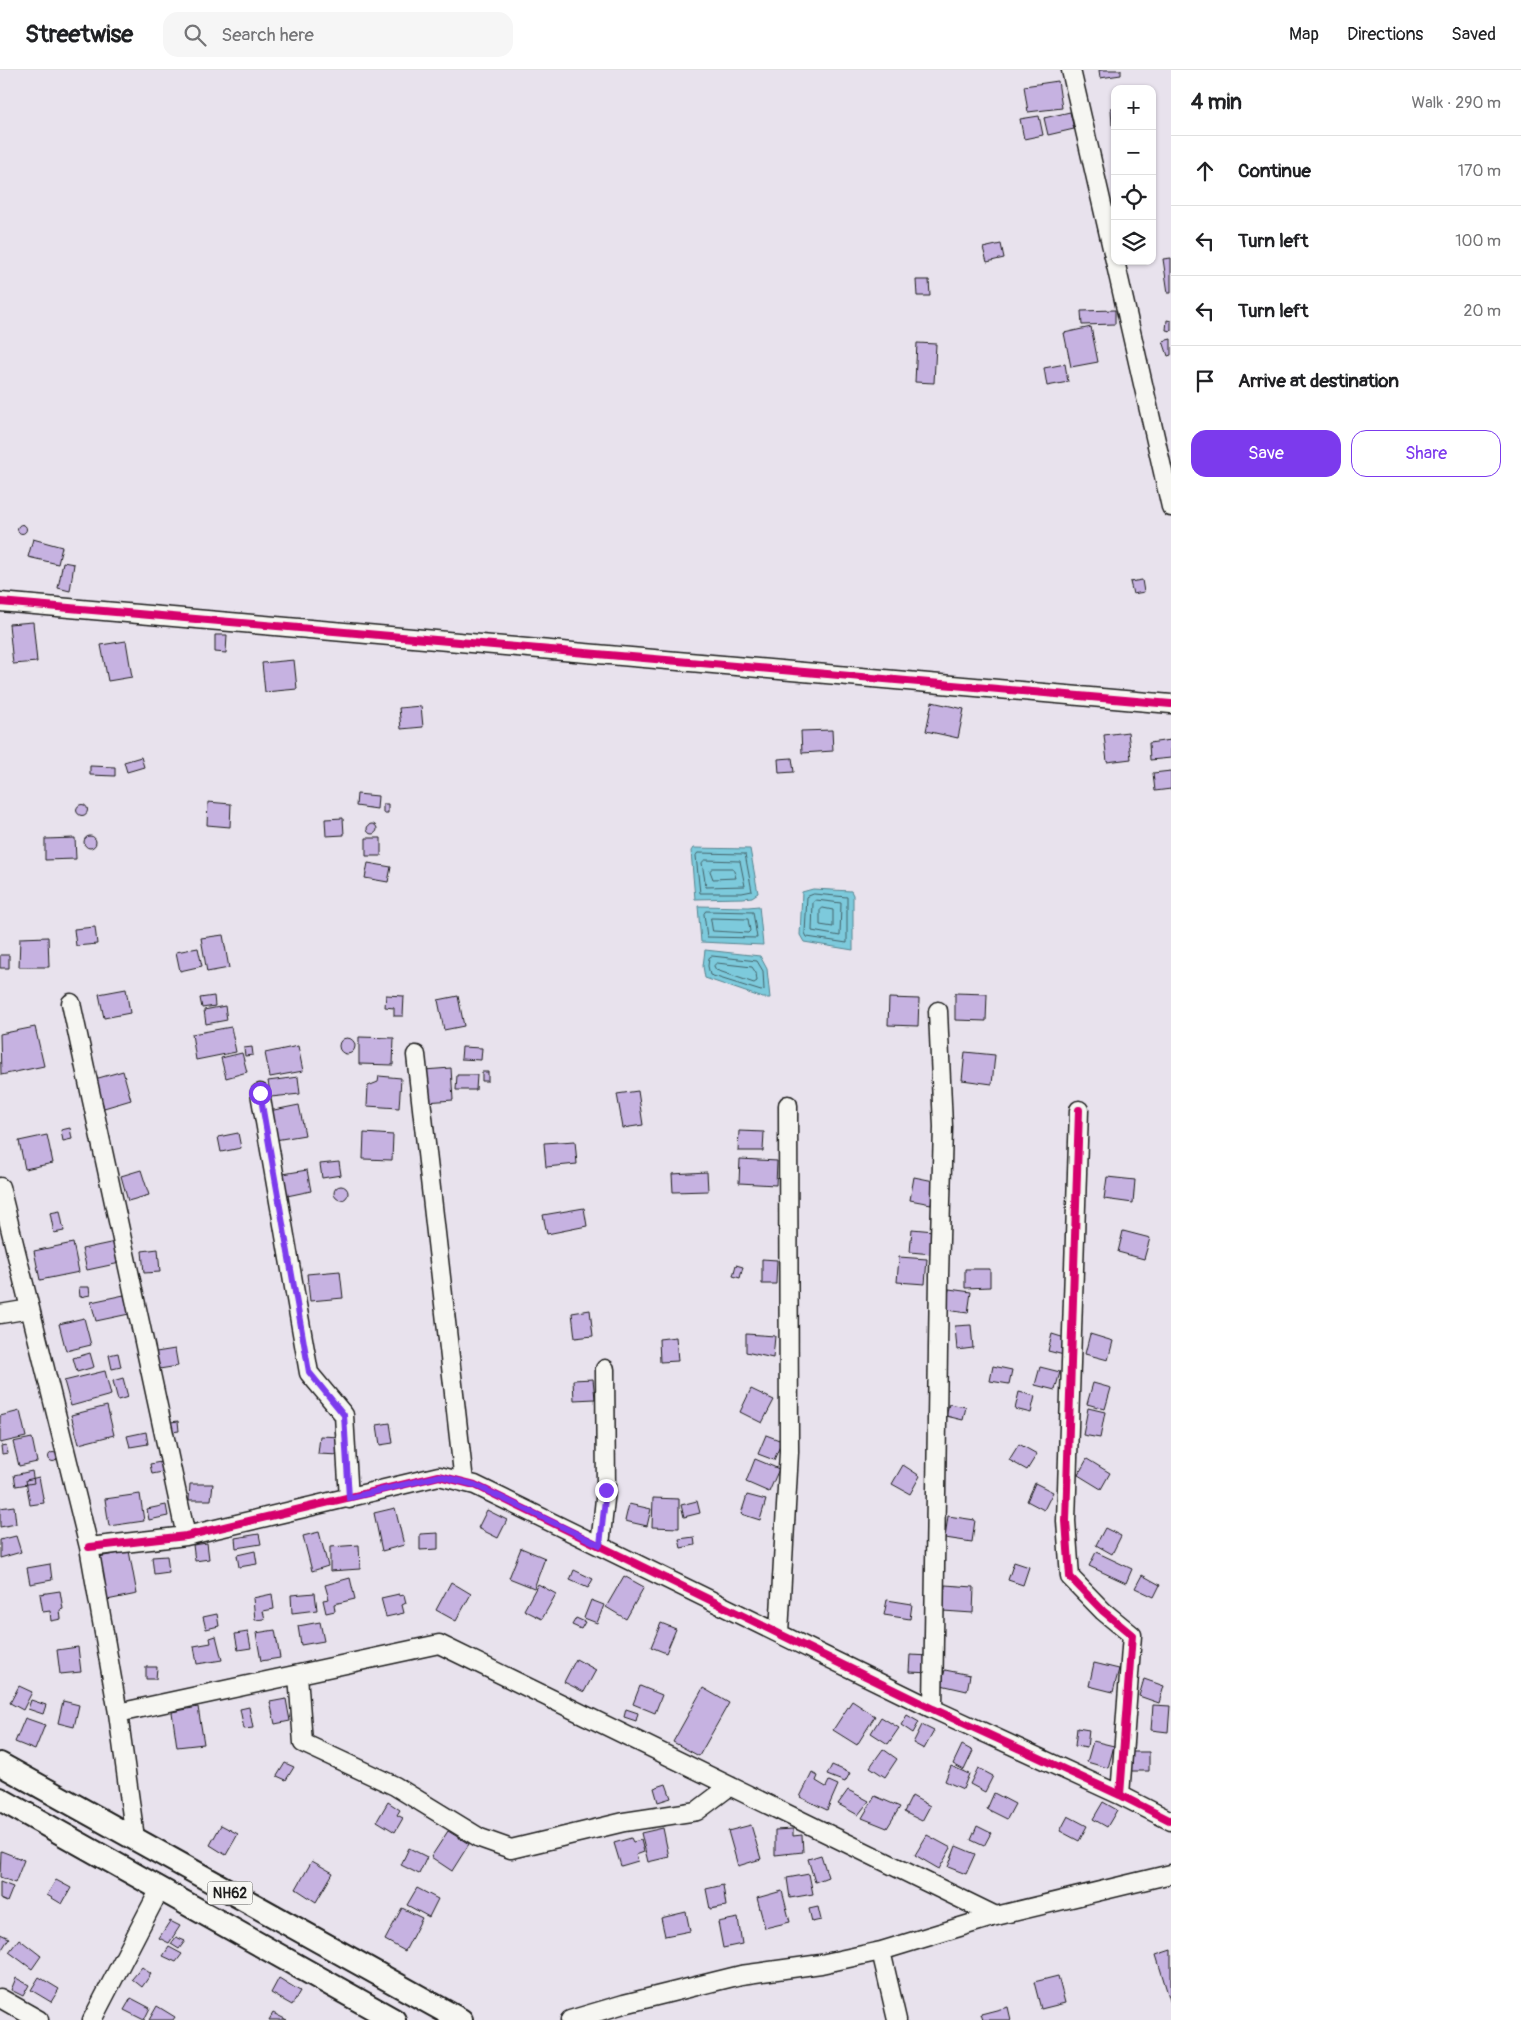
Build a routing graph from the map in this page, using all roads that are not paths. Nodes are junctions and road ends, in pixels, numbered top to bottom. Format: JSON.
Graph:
{"nodes":[{"id":1,"x":1071,"y":70,"type":"edge"},
{"id":2,"x":1111,"y":244,"type":"edge"},
{"id":3,"x":1116,"y":265,"type":"edge"},
{"id":4,"x":1171,"y":507,"type":"edge"},
{"id":5,"x":0,"y":602,"type":"edge"},
{"id":6,"x":1171,"y":704,"type":"edge"},
{"id":7,"x":71,"y":1003,"type":"dead end"},
{"id":8,"x":938,"y":1012,"type":"dead end"},
{"id":9,"x":416,"y":1055,"type":"dead end"},
{"id":10,"x":260,"y":1093,"type":"dead end"},
{"id":11,"x":788,"y":1105,"type":"dead end"},
{"id":12,"x":1079,"y":1110,"type":"dead end"},
{"id":13,"x":0,"y":1187,"type":"edge"},
{"id":14,"x":30,"y":1309,"type":"junction"},
{"id":15,"x":0,"y":1314,"type":"edge"},
{"id":16,"x":605,"y":1369,"type":"dead end"},
{"id":17,"x":464,"y":1482,"type":"junction"},
{"id":18,"x":349,"y":1498,"type":"junction"},
{"id":19,"x":186,"y":1536,"type":"junction"},
{"id":20,"x":600,"y":1545,"type":"junction"},
{"id":21,"x":89,"y":1547,"type":"junction"},
{"id":22,"x":779,"y":1633,"type":"junction"},
{"id":23,"x":298,"y":1675,"type":"junction"},
{"id":24,"x":933,"y":1709,"type":"junction"},
{"id":25,"x":118,"y":1713,"type":"junction"},
{"id":26,"x":0,"y":1764,"type":"edge"},
{"id":27,"x":730,"y":1786,"type":"junction"},
{"id":28,"x":1120,"y":1795,"type":"junction"},
{"id":29,"x":0,"y":1799,"type":"edge"},
{"id":30,"x":1171,"y":1821,"type":"edge"},
{"id":31,"x":135,"y":1838,"type":"junction"},
{"id":32,"x":1171,"y":1874,"type":"edge"},
{"id":33,"x":160,"y":1890,"type":"junction"},
{"id":34,"x":996,"y":1916,"type":"junction"},
{"id":35,"x":881,"y":1951,"type":"junction"},
{"id":36,"x":0,"y":1998,"type":"edge"},
{"id":37,"x":38,"y":2020,"type":"edge"},
{"id":38,"x":92,"y":2020,"type":"edge"},
{"id":39,"x":394,"y":2020,"type":"edge"},
{"id":40,"x":461,"y":2020,"type":"edge"},
{"id":41,"x":570,"y":2020,"type":"edge"},
{"id":42,"x":897,"y":2020,"type":"edge"}],
"edges":[{"from":1,"to":2,"type":"street"},
{"from":3,"to":4,"type":"street"},
{"from":5,"to":6,"type":"street"},
{"from":7,"to":19,"type":"street"},
{"from":8,"to":24,"type":"street"},
{"from":9,"to":17,"type":"street"},
{"from":10,"to":18,"type":"street"},
{"from":11,"to":22,"type":"street"},
{"from":12,"to":28,"type":"street"},
{"from":13,"to":14,"type":"street"},
{"from":14,"to":15,"type":"street"},
{"from":14,"to":21,"type":"street"},
{"from":16,"to":20,"type":"street"},
{"from":17,"to":18,"type":"street"},
{"from":17,"to":20,"type":"street"},
{"from":18,"to":19,"type":"street"},
{"from":19,"to":21,"type":"street"},
{"from":20,"to":22,"type":"street"},
{"from":21,"to":25,"type":"street"},
{"from":22,"to":24,"type":"street"},
{"from":23,"to":25,"type":"street"},
{"from":23,"to":27,"type":"street"},
{"from":23,"to":27,"type":"street"},
{"from":24,"to":28,"type":"street"},
{"from":25,"to":31,"type":"street"},
{"from":26,"to":31,"type":"main road","number":"NH62"},
{"from":27,"to":34,"type":"street"},
{"from":28,"to":30,"type":"street"},
{"from":29,"to":33,"type":"main road","number":"NH62"},
{"from":31,"to":40,"type":"main road","number":"NH62"},
{"from":32,"to":34,"type":"street"},
{"from":33,"to":38,"type":"street"},
{"from":33,"to":39,"type":"main road","number":"NH62"},
{"from":34,"to":35,"type":"street"},
{"from":35,"to":41,"type":"street"},
{"from":35,"to":42,"type":"street"},
{"from":36,"to":37,"type":"street"}]}
